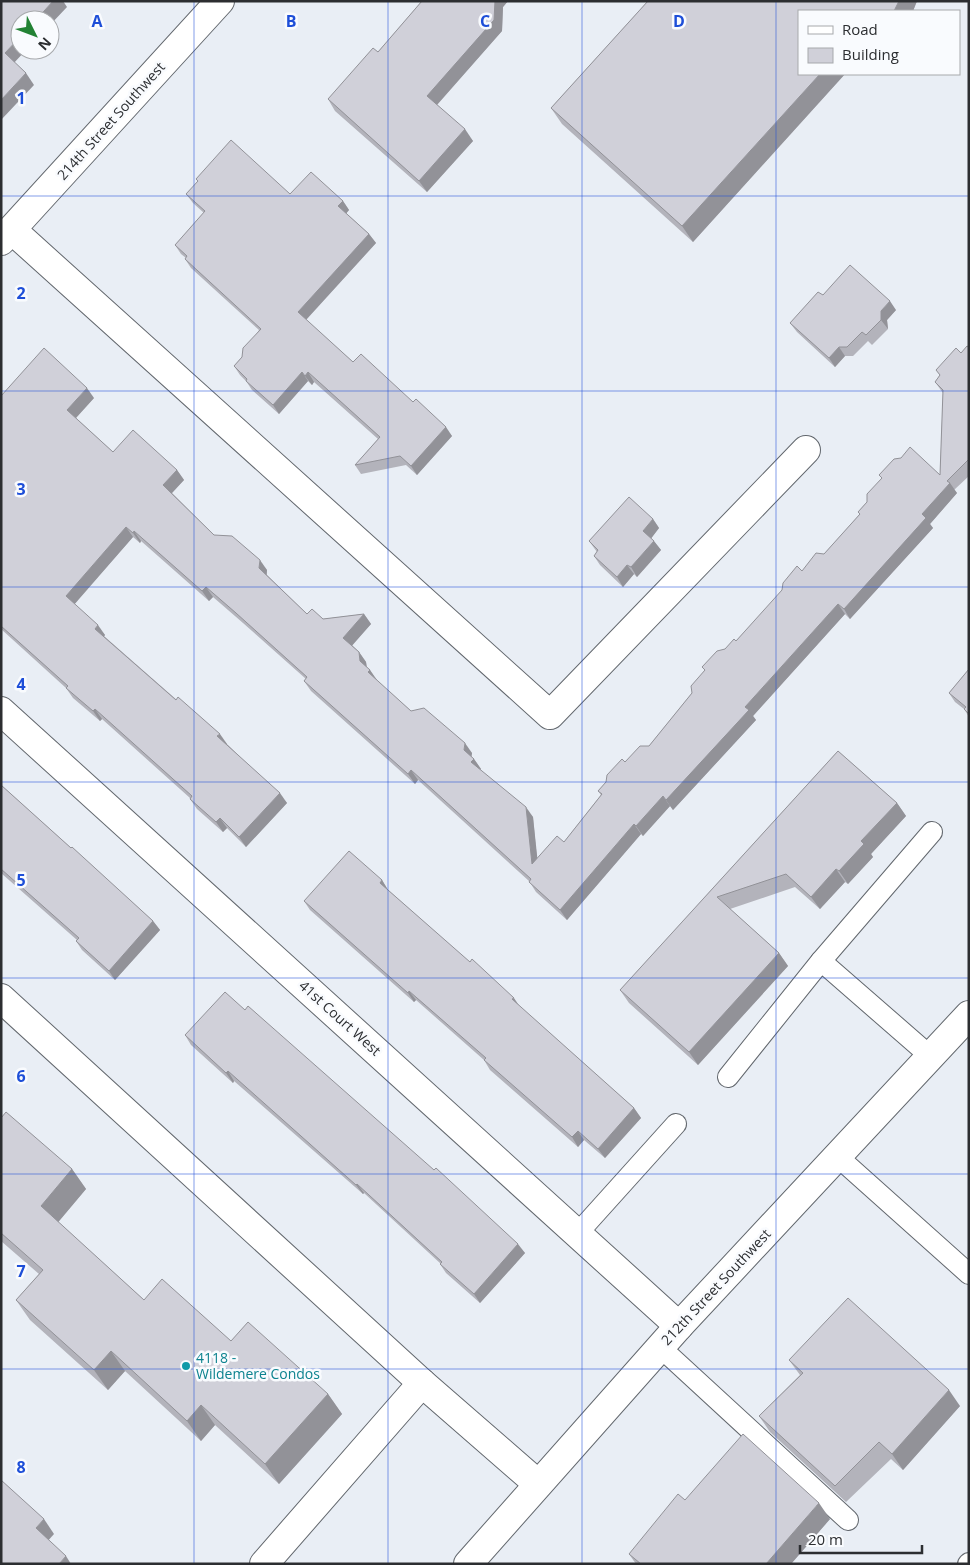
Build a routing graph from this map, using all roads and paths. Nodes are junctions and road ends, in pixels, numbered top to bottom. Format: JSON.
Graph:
{"nodes":[{"id":1,"x":220,"y":1,"type":"edge"},
{"id":2,"x":6,"y":235,"type":"edge"},
{"id":3,"x":806,"y":450,"type":"dead end"},
{"id":4,"x":1,"y":711,"type":"edge"},
{"id":5,"x":932,"y":832,"type":"dead end"},
{"id":6,"x":821,"y":961,"type":"junction"},
{"id":7,"x":1,"y":998,"type":"edge"},
{"id":8,"x":969,"y":1014,"type":"edge"},
{"id":9,"x":930,"y":1056,"type":"junction"},
{"id":10,"x":728,"y":1077,"type":"dead end"},
{"id":11,"x":676,"y":1124,"type":"dead end"},
{"id":12,"x":837,"y":1156,"type":"junction"},
{"id":13,"x":577,"y":1234,"type":"junction"},
{"id":14,"x":969,"y":1274,"type":"edge"},
{"id":15,"x":679,"y":1326,"type":"junction"},
{"id":16,"x":660,"y":1347,"type":"junction"},
{"id":17,"x":422,"y":1383,"type":"junction"},
{"id":18,"x":538,"y":1484,"type":"junction"},
{"id":19,"x":848,"y":1520,"type":"dead end"},
{"id":20,"x":264,"y":1564,"type":"edge"},
{"id":21,"x":468,"y":1564,"type":"edge"}],
"edges":[{"from":1,"to":2,"type":"street","name":"214th Street Southwest"},
{"from":2,"to":3,"type":"street"},
{"from":4,"to":13,"type":"street","name":"41st Court West"},
{"from":5,"to":6,"type":"lane"},
{"from":6,"to":9,"type":"lane"},
{"from":6,"to":10,"type":"lane"},
{"from":7,"to":17,"type":"street"},
{"from":8,"to":9,"type":"street","name":"212th Street Southwest"},
{"from":9,"to":12,"type":"street","name":"212th Street Southwest"},
{"from":11,"to":13,"type":"lane"},
{"from":12,"to":14,"type":"lane"},
{"from":12,"to":15,"type":"street","name":"212th Street Southwest"},
{"from":13,"to":15,"type":"street","name":"41st Court West"},
{"from":15,"to":16,"type":"street","name":"212th Street Southwest"},
{"from":16,"to":18,"type":"street","name":"212th Street Southwest"},
{"from":16,"to":19,"type":"lane"},
{"from":17,"to":18,"type":"street"},
{"from":17,"to":20,"type":"street"},
{"from":18,"to":21,"type":"street","name":"212th Street Southwest"}]}
